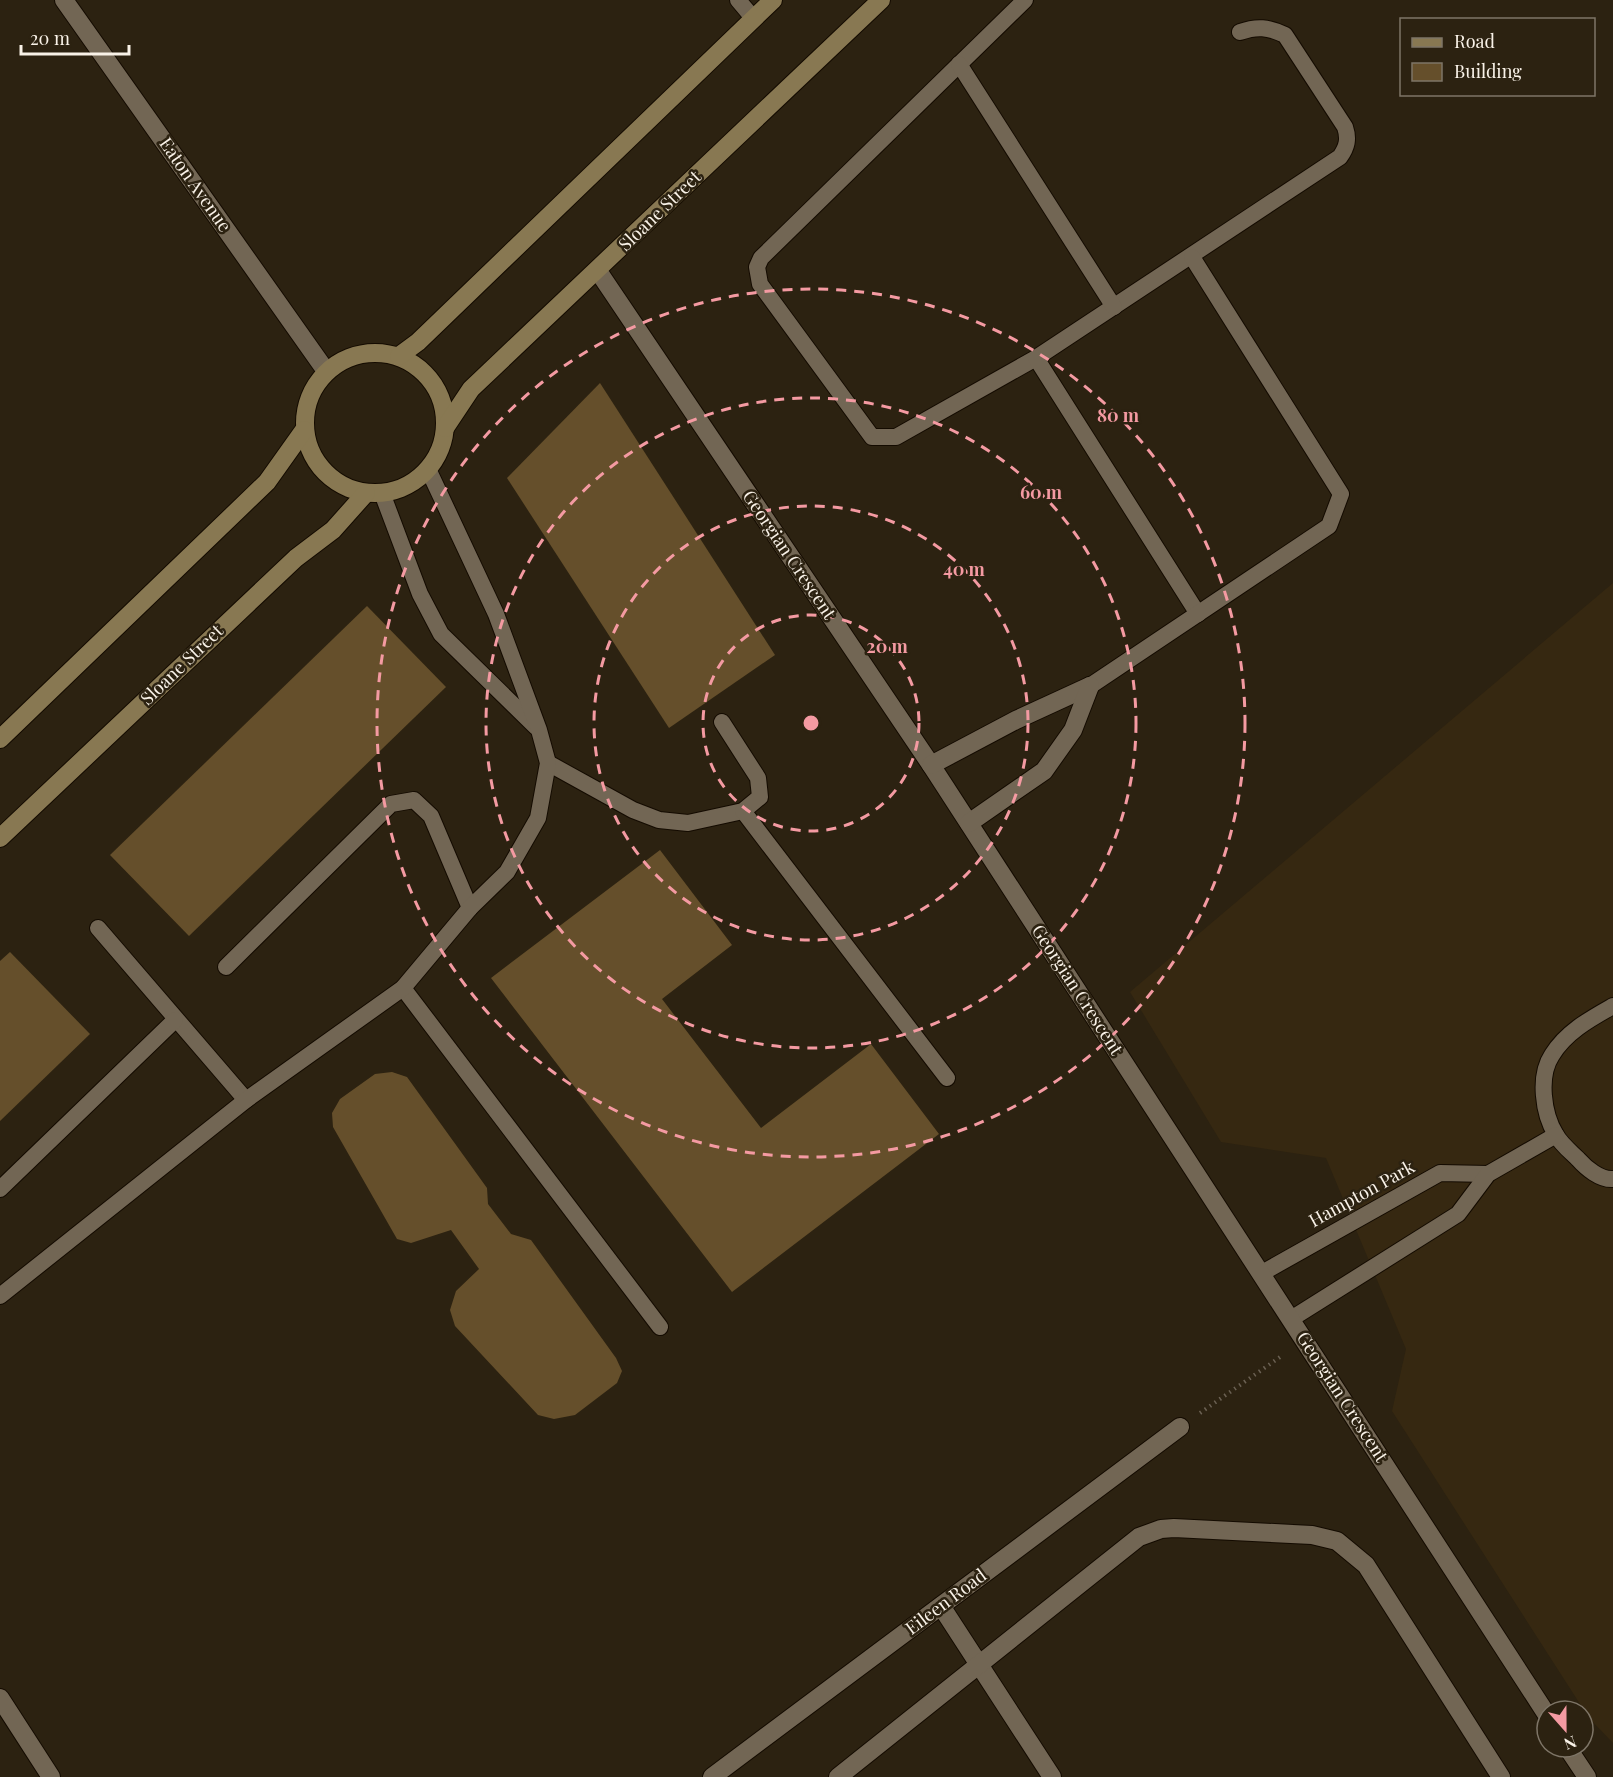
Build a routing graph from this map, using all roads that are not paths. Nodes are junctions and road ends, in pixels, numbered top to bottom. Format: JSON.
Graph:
{"nodes":[{"id":1,"x":64,"y":0,"type":"edge"},
{"id":2,"x":738,"y":0,"type":"edge"},
{"id":3,"x":773,"y":0,"type":"edge"},
{"id":4,"x":881,"y":0,"type":"edge"},
{"id":5,"x":1025,"y":0,"type":"edge"},
{"id":6,"x":754,"y":19,"type":"junction"},
{"id":7,"x":1239,"y":32,"type":"dead end"},
{"id":8,"x":959,"y":64,"type":"junction"},
{"id":9,"x":1192,"y":257,"type":"junction"},
{"id":10,"x":597,"y":271,"type":"junction"},
{"id":11,"x":1114,"y":307,"type":"junction"},
{"id":12,"x":399,"y":356,"type":"junction"},
{"id":13,"x":1036,"y":358,"type":"junction"},
{"id":14,"x":326,"y":371,"type":"junction"},
{"id":15,"x":446,"y":428,"type":"junction"},
{"id":16,"x":304,"y":430,"type":"junction"},
{"id":17,"x":428,"y":469,"type":"junction"},
{"id":18,"x":374,"y":493,"type":"junction"},
{"id":19,"x":1198,"y":614,"type":"junction"},
{"id":20,"x":1090,"y":686,"type":"junction"},
{"id":21,"x":722,"y":722,"type":"dead end"},
{"id":22,"x":539,"y":730,"type":"junction"},
{"id":23,"x":0,"y":739,"type":"edge"},
{"id":24,"x":548,"y":763,"type":"junction"},
{"id":25,"x":932,"y":765,"type":"junction"},
{"id":26,"x":743,"y":812,"type":"junction"},
{"id":27,"x":969,"y":823,"type":"junction"},
{"id":28,"x":0,"y":838,"type":"edge"},
{"id":29,"x":470,"y":908,"type":"junction"},
{"id":30,"x":98,"y":928,"type":"dead end"},
{"id":31,"x":225,"y":967,"type":"dead end"},
{"id":32,"x":403,"y":988,"type":"junction"},
{"id":33,"x":1613,"y":1006,"type":"edge"},
{"id":34,"x":175,"y":1020,"type":"junction"},
{"id":35,"x":947,"y":1078,"type":"dead end"},
{"id":36,"x":246,"y":1100,"type":"junction"},
{"id":37,"x":1556,"y":1136,"type":"junction"},
{"id":38,"x":1488,"y":1174,"type":"junction"},
{"id":39,"x":1613,"y":1179,"type":"edge"},
{"id":40,"x":0,"y":1189,"type":"edge"},
{"id":41,"x":1262,"y":1273,"type":"junction"},
{"id":42,"x":0,"y":1296,"type":"edge"},
{"id":43,"x":1291,"y":1319,"type":"junction"},
{"id":44,"x":660,"y":1327,"type":"dead end"},
{"id":45,"x":1180,"y":1427,"type":"road end"},
{"id":46,"x":941,"y":1606,"type":"junction"},
{"id":47,"x":981,"y":1665,"type":"junction"},
{"id":48,"x":0,"y":1698,"type":"edge"},
{"id":49,"x":1537,"y":1699,"type":"edge"},
{"id":50,"x":1576,"y":1759,"type":"edge"},
{"id":51,"x":51,"y":1777,"type":"edge"},
{"id":52,"x":712,"y":1777,"type":"edge"},
{"id":53,"x":838,"y":1777,"type":"edge"},
{"id":54,"x":1052,"y":1777,"type":"edge"},
{"id":55,"x":1501,"y":1777,"type":"edge"},
{"id":56,"x":1587,"y":1777,"type":"edge"}],
"edges":[{"from":1,"to":14,"type":"street","name":"Eaton Avenue"},
{"from":2,"to":6,"type":"lane"},
{"from":3,"to":6,"type":"street"},
{"from":4,"to":10,"type":"street","name":"Sloane Street"},
{"from":5,"to":8,"type":"lane"},
{"from":6,"to":12,"type":"street"},
{"from":7,"to":9,"type":"lane"},
{"from":8,"to":11,"type":"lane"},
{"from":8,"to":13,"type":"lane"},
{"from":9,"to":11,"type":"lane"},
{"from":9,"to":19,"type":"lane"},
{"from":10,"to":15,"type":"street","name":"Sloane Street"},
{"from":10,"to":25,"type":"street","name":"Georgian Crescent"},
{"from":11,"to":13,"type":"lane"},
{"from":12,"to":14,"type":"street"},
{"from":12,"to":15,"type":"street"},
{"from":13,"to":19,"type":"lane"},
{"from":14,"to":16,"type":"street"},
{"from":15,"to":17,"type":"street"},
{"from":16,"to":18,"type":"street"},
{"from":16,"to":23,"type":"street"},
{"from":17,"to":18,"type":"street"},
{"from":17,"to":22,"type":"lane"},
{"from":18,"to":22,"type":"lane"},
{"from":18,"to":28,"type":"street","name":"Sloane Street"},
{"from":19,"to":20,"type":"lane"},
{"from":20,"to":25,"type":"street"},
{"from":20,"to":27,"type":"street"},
{"from":21,"to":26,"type":"lane"},
{"from":22,"to":24,"type":"lane"},
{"from":24,"to":26,"type":"lane"},
{"from":24,"to":29,"type":"lane"},
{"from":25,"to":27,"type":"street","name":"Georgian Crescent"},
{"from":26,"to":35,"type":"lane"},
{"from":27,"to":41,"type":"street","name":"Georgian Crescent"},
{"from":29,"to":31,"type":"lane"},
{"from":29,"to":32,"type":"lane"},
{"from":30,"to":34,"type":"lane"},
{"from":32,"to":36,"type":"lane"},
{"from":32,"to":44,"type":"lane"},
{"from":33,"to":37,"type":"lane"},
{"from":34,"to":36,"type":"lane"},
{"from":34,"to":40,"type":"lane"},
{"from":36,"to":42,"type":"lane"},
{"from":37,"to":38,"type":"lane"},
{"from":37,"to":39,"type":"lane"},
{"from":38,"to":41,"type":"lane","name":"Hampton Park"},
{"from":38,"to":43,"type":"lane"},
{"from":41,"to":43,"type":"street","name":"Georgian Crescent"},
{"from":43,"to":49,"type":"street","name":"Georgian Crescent"},
{"from":45,"to":46,"type":"street","name":"Eileen Road"},
{"from":46,"to":47,"type":"street"},
{"from":46,"to":52,"type":"street","name":"Eileen Road"},
{"from":47,"to":53,"type":"street"},
{"from":47,"to":54,"type":"street"},
{"from":47,"to":55,"type":"street"},
{"from":48,"to":51,"type":"street"},
{"from":50,"to":56,"type":"street"}]}
